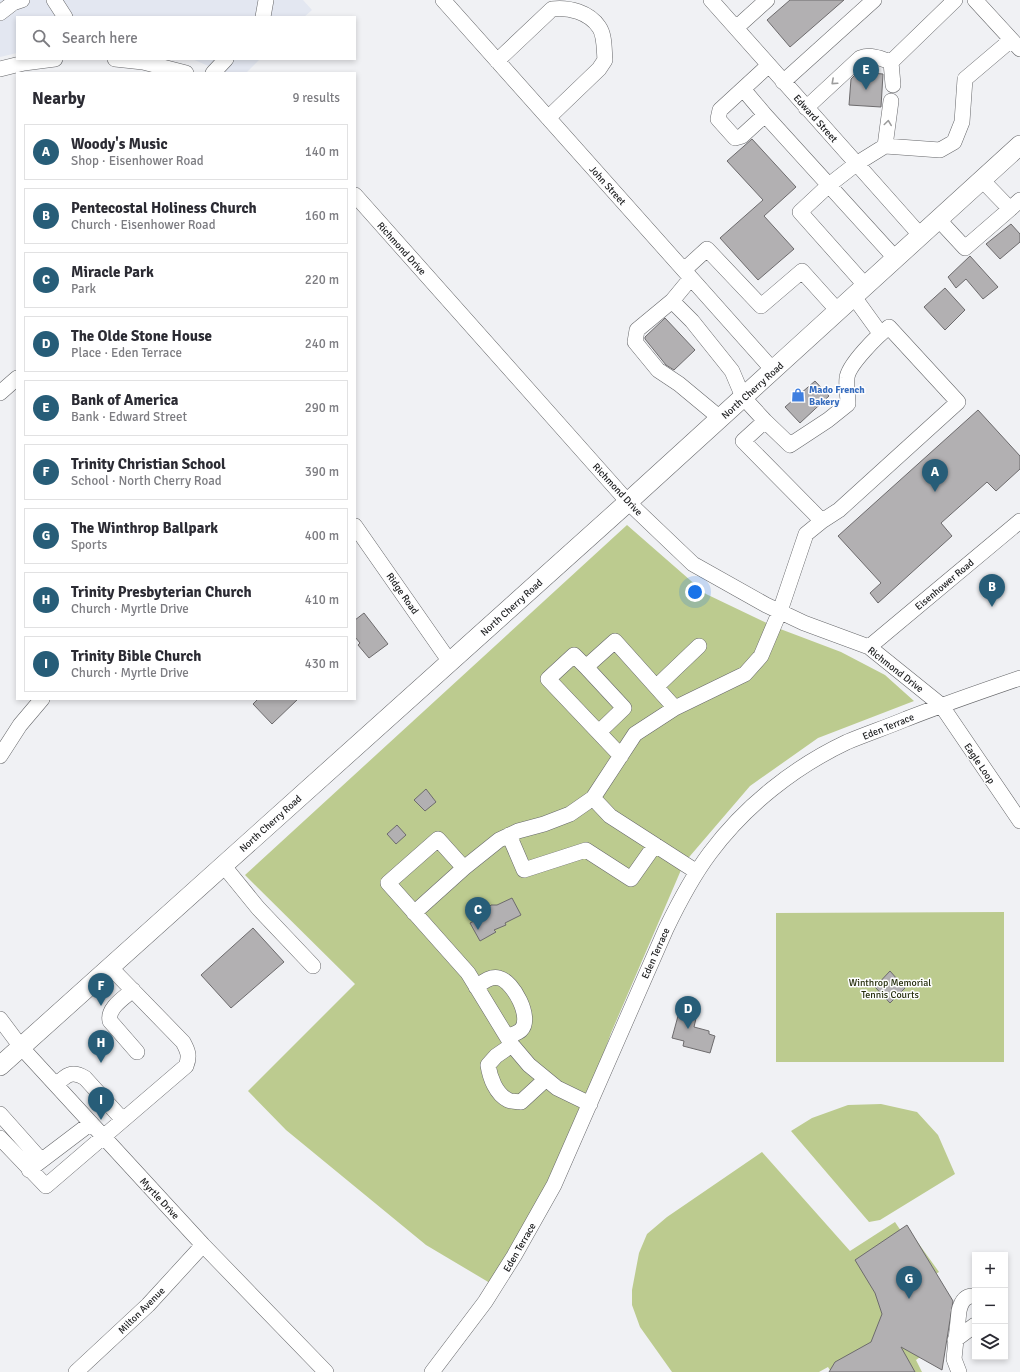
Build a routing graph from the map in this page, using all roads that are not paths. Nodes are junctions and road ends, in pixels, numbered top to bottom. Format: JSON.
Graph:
{"nodes":[{"id":1,"x":22,"y":0,"type":"edge"},
{"id":2,"x":54,"y":0,"type":"edge"},
{"id":3,"x":266,"y":0,"type":"edge"},
{"id":4,"x":443,"y":0,"type":"edge"},
{"id":5,"x":710,"y":0,"type":"edge"},
{"id":6,"x":767,"y":0,"type":"edge"},
{"id":7,"x":874,"y":0,"type":"edge"},
{"id":8,"x":955,"y":0,"type":"edge"},
{"id":9,"x":975,"y":0,"type":"edge"},
{"id":10,"x":0,"y":13,"type":"edge"},
{"id":11,"x":63,"y":16,"type":"edge"},
{"id":12,"x":263,"y":16,"type":"edge"},
{"id":13,"x":736,"y":28,"type":"junction"},
{"id":14,"x":1016,"y":45,"type":"edge"},
{"id":15,"x":47,"y":60,"type":"edge"},
{"id":16,"x":124,"y":60,"type":"edge"},
{"id":17,"x":225,"y":60,"type":"edge"},
{"id":18,"x":497,"y":61,"type":"junction"},
{"id":19,"x":891,"y":62,"type":"junction"},
{"id":20,"x":769,"y":66,"type":"junction"},
{"id":21,"x":0,"y":69,"type":"edge"},
{"id":22,"x":182,"y":72,"type":"edge"},
{"id":23,"x":214,"y":72,"type":"edge"},
{"id":24,"x":783,"y":82,"type":"junction"},
{"id":25,"x":893,"y":85,"type":"dead end"},
{"id":26,"x":743,"y":89,"type":"junction"},
{"id":27,"x":891,"y":101,"type":"dead end"},
{"id":28,"x":806,"y":108,"type":"junction"},
{"id":29,"x":765,"y":115,"type":"junction"},
{"id":30,"x":548,"y":118,"type":"junction"},
{"id":31,"x":885,"y":146,"type":"junction"},
{"id":32,"x":1020,"y":146,"type":"edge"},
{"id":33,"x":856,"y":164,"type":"junction"},
{"id":34,"x":982,"y":180,"type":"junction"},
{"id":35,"x":829,"y":185,"type":"junction"},
{"id":36,"x":356,"y":196,"type":"edge"},
{"id":37,"x":1015,"y":205,"type":"edge"},
{"id":38,"x":939,"y":220,"type":"junction"},
{"id":39,"x":921,"y":236,"type":"junction"},
{"id":40,"x":896,"y":259,"type":"junction"},
{"id":41,"x":687,"y":274,"type":"junction"},
{"id":42,"x":859,"y":291,"type":"junction"},
{"id":43,"x":672,"y":302,"type":"junction"},
{"id":44,"x":838,"y":311,"type":"junction"},
{"id":45,"x":880,"y":333,"type":"junction"},
{"id":46,"x":773,"y":370,"type":"junction"},
{"id":47,"x":16,"y":379,"type":"edge"},
{"id":48,"x":0,"y":393,"type":"edge"},
{"id":49,"x":743,"y":397,"type":"junction"},
{"id":50,"x":720,"y":418,"type":"junction"},
{"id":51,"x":765,"y":421,"type":"junction"},
{"id":52,"x":628,"y":502,"type":"junction"},
{"id":53,"x":822,"y":521,"type":"junction"},
{"id":54,"x":1020,"y":521,"type":"edge"},
{"id":55,"x":356,"y":527,"type":"edge"},
{"id":56,"x":780,"y":611,"type":"junction"},
{"id":57,"x":699,"y":646,"type":"dead end"},
{"id":58,"x":869,"y":647,"type":"junction"},
{"id":59,"x":450,"y":662,"type":"junction"},
{"id":60,"x":586,"y":667,"type":"junction"},
{"id":61,"x":1020,"y":678,"type":"edge"},
{"id":62,"x":656,"y":687,"type":"junction"},
{"id":63,"x":41,"y":700,"type":"edge"},
{"id":64,"x":941,"y":705,"type":"junction"},
{"id":65,"x":675,"y":708,"type":"junction"},
{"id":66,"x":599,"y":732,"type":"junction"},
{"id":67,"x":0,"y":756,"type":"edge"},
{"id":68,"x":621,"y":756,"type":"junction"},
{"id":69,"x":593,"y":798,"type":"junction"},
{"id":70,"x":1020,"y":821,"type":"edge"},
{"id":71,"x":509,"y":835,"type":"junction"},
{"id":72,"x":655,"y":845,"type":"junction"},
{"id":73,"x":223,"y":865,"type":"junction"},
{"id":74,"x":464,"y":868,"type":"junction"},
{"id":75,"x":697,"y":872,"type":"junction"},
{"id":76,"x":414,"y":912,"type":"junction"},
{"id":77,"x":312,"y":966,"type":"dead end"},
{"id":78,"x":110,"y":967,"type":"junction"},
{"id":79,"x":476,"y":987,"type":"junction"},
{"id":80,"x":133,"y":990,"type":"junction"},
{"id":81,"x":0,"y":1019,"type":"edge"},
{"id":82,"x":509,"y":1041,"type":"junction"},
{"id":83,"x":21,"y":1047,"type":"junction"},
{"id":84,"x":137,"y":1052,"type":"dead end"},
{"id":85,"x":0,"y":1066,"type":"edge"},
{"id":86,"x":546,"y":1079,"type":"junction"},
{"id":87,"x":56,"y":1085,"type":"junction"},
{"id":88,"x":590,"y":1104,"type":"junction"},
{"id":89,"x":0,"y":1114,"type":"edge"},
{"id":90,"x":123,"y":1120,"type":"junction"},
{"id":91,"x":91,"y":1123,"type":"junction"},
{"id":92,"x":104,"y":1137,"type":"junction"},
{"id":93,"x":0,"y":1138,"type":"edge"},
{"id":94,"x":41,"y":1160,"type":"junction"},
{"id":95,"x":29,"y":1170,"type":"junction"},
{"id":96,"x":203,"y":1244,"type":"junction"},
{"id":97,"x":972,"y":1296,"type":"edge"},
{"id":98,"x":972,"y":1327,"type":"edge"},
{"id":99,"x":955,"y":1340,"type":"junction"},
{"id":100,"x":76,"y":1372,"type":"edge"},
{"id":101,"x":326,"y":1372,"type":"edge"},
{"id":102,"x":432,"y":1372,"type":"edge"},
{"id":103,"x":959,"y":1372,"type":"edge"}],
"edges":[{"from":1,"to":10,"type":"street"},
{"from":2,"to":11,"type":"street"},
{"from":3,"to":12,"type":"street"},
{"from":4,"to":18,"type":"street","name":"John Street"},
{"from":5,"to":13,"type":"street","name":"Edward Street"},
{"from":6,"to":13,"type":"street"},
{"from":7,"to":24,"type":"street"},
{"from":8,"to":19,"type":"street"},
{"from":9,"to":14,"type":"street"},
{"from":13,"to":20,"type":"street","name":"Edward Street"},
{"from":14,"to":31,"type":"street"},
{"from":15,"to":21,"type":"street"},
{"from":16,"to":22,"type":"street"},
{"from":17,"to":23,"type":"street"},
{"from":18,"to":30,"type":"street","name":"John Street"},
{"from":18,"to":30,"type":"street"},
{"from":19,"to":25,"type":"street"},
{"from":19,"to":28,"type":"street","one_way":true},
{"from":20,"to":24,"type":"street","name":"Edward Street"},
{"from":20,"to":26,"type":"street"},
{"from":24,"to":28,"type":"street","name":"Edward Street"},
{"from":26,"to":29,"type":"street"},
{"from":26,"to":29,"type":"street"},
{"from":31,"to":27,"type":"street","one_way":true},
{"from":28,"to":33,"type":"street","name":"Edward Street"},
{"from":29,"to":35,"type":"street"},
{"from":30,"to":41,"type":"street","name":"John Street"},
{"from":31,"to":33,"type":"street"},
{"from":32,"to":34,"type":"main road","name":"North Cherry Road"},
{"from":33,"to":35,"type":"street"},
{"from":33,"to":39,"type":"street","name":"Edward Street"},
{"from":34,"to":37,"type":"street"},
{"from":34,"to":38,"type":"main road","name":"North Cherry Road"},
{"from":35,"to":40,"type":"street"},
{"from":35,"to":42,"type":"street"},
{"from":36,"to":52,"type":"street","name":"Richmond Drive"},
{"from":37,"to":38,"type":"street"},
{"from":38,"to":39,"type":"main road","name":"North Cherry Road"},
{"from":39,"to":40,"type":"main road","name":"North Cherry Road"},
{"from":40,"to":42,"type":"main road","name":"North Cherry Road"},
{"from":41,"to":43,"type":"street"},
{"from":41,"to":44,"type":"street"},
{"from":41,"to":46,"type":"street","name":"John Street"},
{"from":42,"to":44,"type":"main road","name":"North Cherry Road"},
{"from":42,"to":45,"type":"street"},
{"from":43,"to":49,"type":"street"},
{"from":43,"to":50,"type":"street"},
{"from":44,"to":46,"type":"main road","name":"North Cherry Road"},
{"from":45,"to":51,"type":"street"},
{"from":45,"to":53,"type":"street"},
{"from":46,"to":49,"type":"main road","name":"North Cherry Road"},
{"from":47,"to":48,"type":"street"},
{"from":49,"to":50,"type":"main road","name":"North Cherry Road"},
{"from":49,"to":51,"type":"street"},
{"from":50,"to":52,"type":"main road","name":"North Cherry Road"},
{"from":51,"to":53,"type":"street"},
{"from":52,"to":56,"type":"street","name":"Richmond Drive"},
{"from":52,"to":59,"type":"main road","name":"North Cherry Road"},
{"from":53,"to":56,"type":"street"},
{"from":54,"to":58,"type":"street","name":"Eisenhower Road"},
{"from":55,"to":59,"type":"street","name":"Ridge Road"},
{"from":56,"to":58,"type":"street","name":"Richmond Drive"},
{"from":56,"to":65,"type":"street"},
{"from":57,"to":62,"type":"street"},
{"from":58,"to":64,"type":"street","name":"Richmond Drive"},
{"from":59,"to":73,"type":"main road","name":"North Cherry Road"},
{"from":60,"to":62,"type":"street"},
{"from":60,"to":66,"type":"street"},
{"from":60,"to":66,"type":"street"},
{"from":61,"to":64,"type":"street","name":"Eden Terrace"},
{"from":62,"to":65,"type":"street"},
{"from":63,"to":67,"type":"street"},
{"from":64,"to":70,"type":"street","name":"Eagle Loop"},
{"from":64,"to":75,"type":"street","name":"Eden Terrace"},
{"from":65,"to":68,"type":"street"},
{"from":66,"to":68,"type":"street"},
{"from":68,"to":69,"type":"street"},
{"from":69,"to":71,"type":"street"},
{"from":69,"to":72,"type":"street"},
{"from":71,"to":72,"type":"street"},
{"from":71,"to":74,"type":"street"},
{"from":72,"to":75,"type":"street"},
{"from":73,"to":77,"type":"street"},
{"from":73,"to":78,"type":"main road","name":"North Cherry Road"},
{"from":74,"to":76,"type":"street"},
{"from":74,"to":76,"type":"street"},
{"from":75,"to":88,"type":"street","name":"Eden Terrace"},
{"from":76,"to":79,"type":"street"},
{"from":78,"to":80,"type":"street"},
{"from":78,"to":83,"type":"main road","name":"North Cherry Road"},
{"from":79,"to":82,"type":"street"},
{"from":79,"to":82,"type":"street"},
{"from":80,"to":84,"type":"street"},
{"from":80,"to":90,"type":"street"},
{"from":81,"to":83,"type":"street","name":"Myrtle Drive"},
{"from":82,"to":86,"type":"street"},
{"from":82,"to":86,"type":"street"},
{"from":83,"to":85,"type":"main road","name":"North Cherry Road"},
{"from":83,"to":87,"type":"street","name":"Myrtle Drive"},
{"from":86,"to":88,"type":"street"},
{"from":87,"to":90,"type":"street"},
{"from":87,"to":91,"type":"street","name":"Myrtle Drive"},
{"from":88,"to":102,"type":"street","name":"Eden Terrace"},
{"from":89,"to":94,"type":"street"},
{"from":90,"to":92,"type":"street"},
{"from":91,"to":92,"type":"street","name":"Myrtle Drive"},
{"from":91,"to":94,"type":"street"},
{"from":92,"to":95,"type":"street"},
{"from":92,"to":96,"type":"street","name":"Myrtle Drive"},
{"from":93,"to":95,"type":"street"},
{"from":94,"to":95,"type":"street"},
{"from":96,"to":100,"type":"street","name":"Milton Avenue"},
{"from":96,"to":101,"type":"street","name":"Myrtle Drive"},
{"from":97,"to":99,"type":"street"},
{"from":98,"to":99,"type":"street"},
{"from":99,"to":103,"type":"street"}]}
